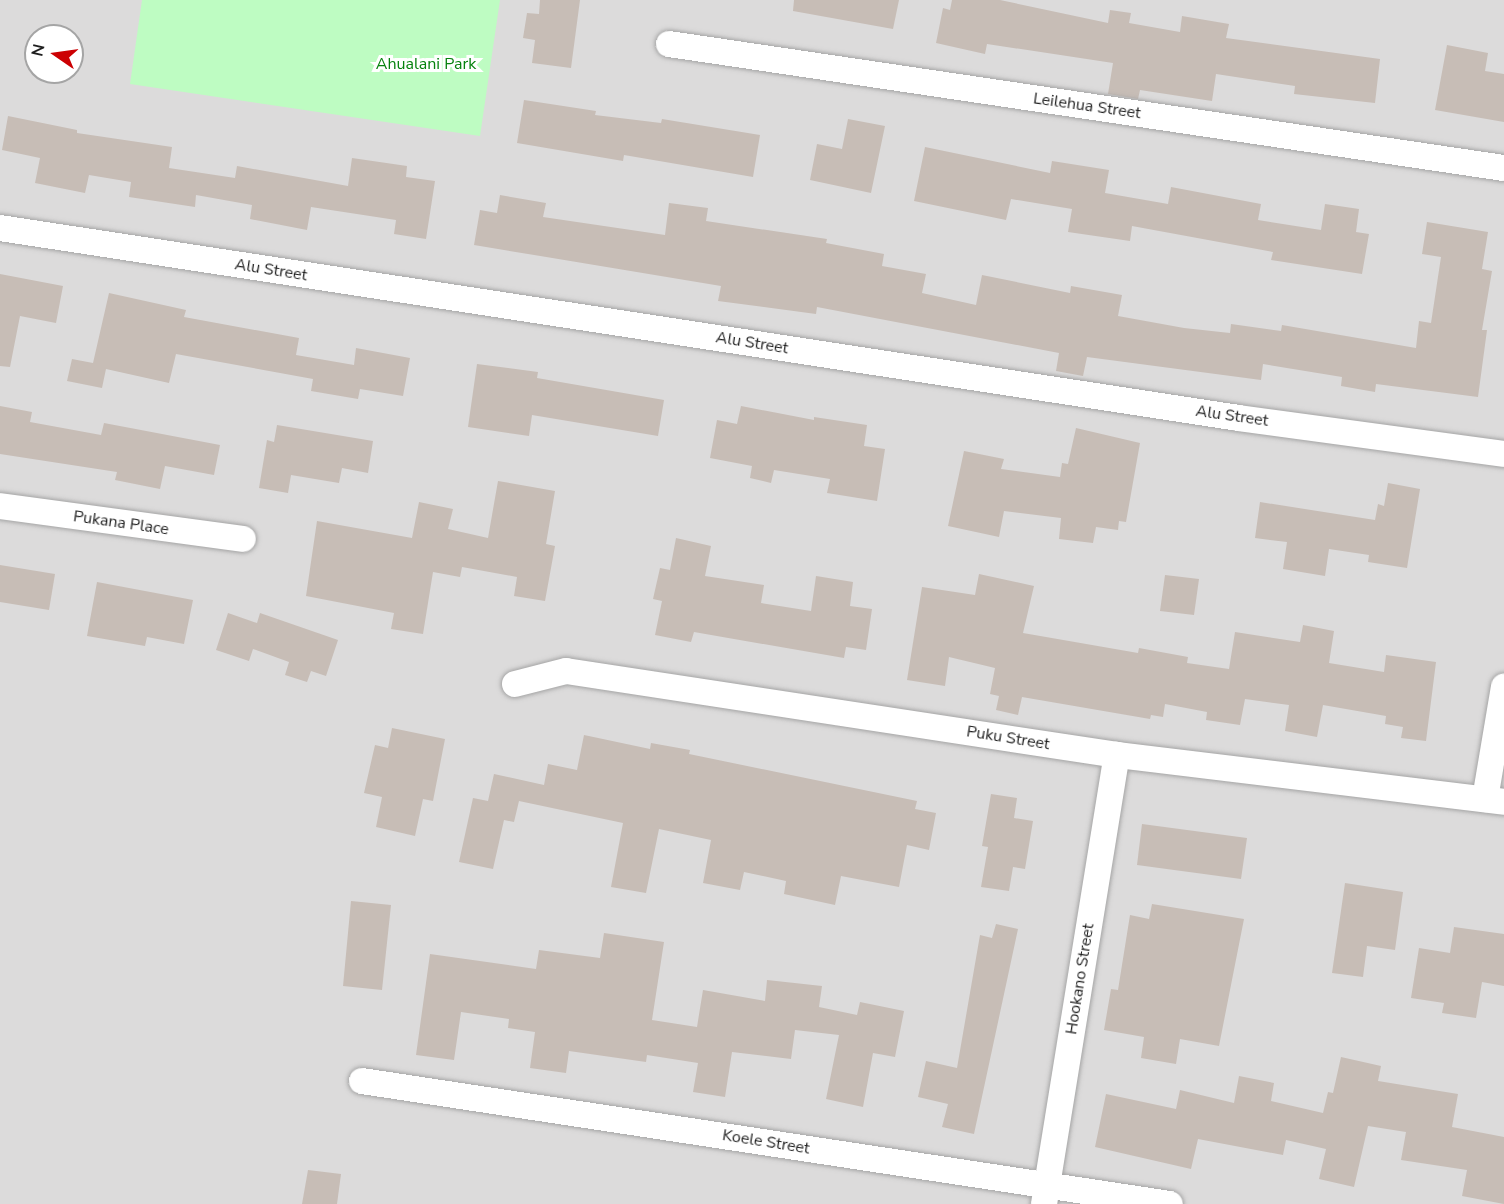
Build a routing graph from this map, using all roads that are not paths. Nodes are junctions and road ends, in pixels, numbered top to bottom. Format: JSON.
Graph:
{"nodes":[{"id":1,"x":669,"y":44,"type":"dead end"},
{"id":2,"x":1504,"y":168,"type":"edge"},
{"id":3,"x":0,"y":228,"type":"edge"},
{"id":4,"x":1504,"y":453,"type":"edge"},
{"id":5,"x":0,"y":506,"type":"edge"},
{"id":6,"x":243,"y":539,"type":"dead end"},
{"id":7,"x":515,"y":684,"type":"dead end"},
{"id":8,"x":1504,"y":687,"type":"edge"},
{"id":9,"x":1117,"y":755,"type":"junction"},
{"id":10,"x":1494,"y":801,"type":"edge"},
{"id":11,"x":362,"y":1081,"type":"dead end"},
{"id":12,"x":1046,"y":1195,"type":"edge"},
{"id":13,"x":1170,"y":1204,"type":"edge"}],
"edges":[{"from":1,"to":2,"type":"street","name":"Leilehua Street"},
{"from":3,"to":4,"type":"street","name":"Alu Street"},
{"from":5,"to":6,"type":"street","name":"Pukana Place"},
{"from":7,"to":9,"type":"street","name":"Puku Street"},
{"from":8,"to":10,"type":"street"},
{"from":9,"to":10,"type":"street","name":"Puku Street"},
{"from":9,"to":12,"type":"street","name":"Hookano Street"},
{"from":11,"to":12,"type":"street","name":"Koele Street"},
{"from":12,"to":13,"type":"street","name":"Koele Street"}]}
